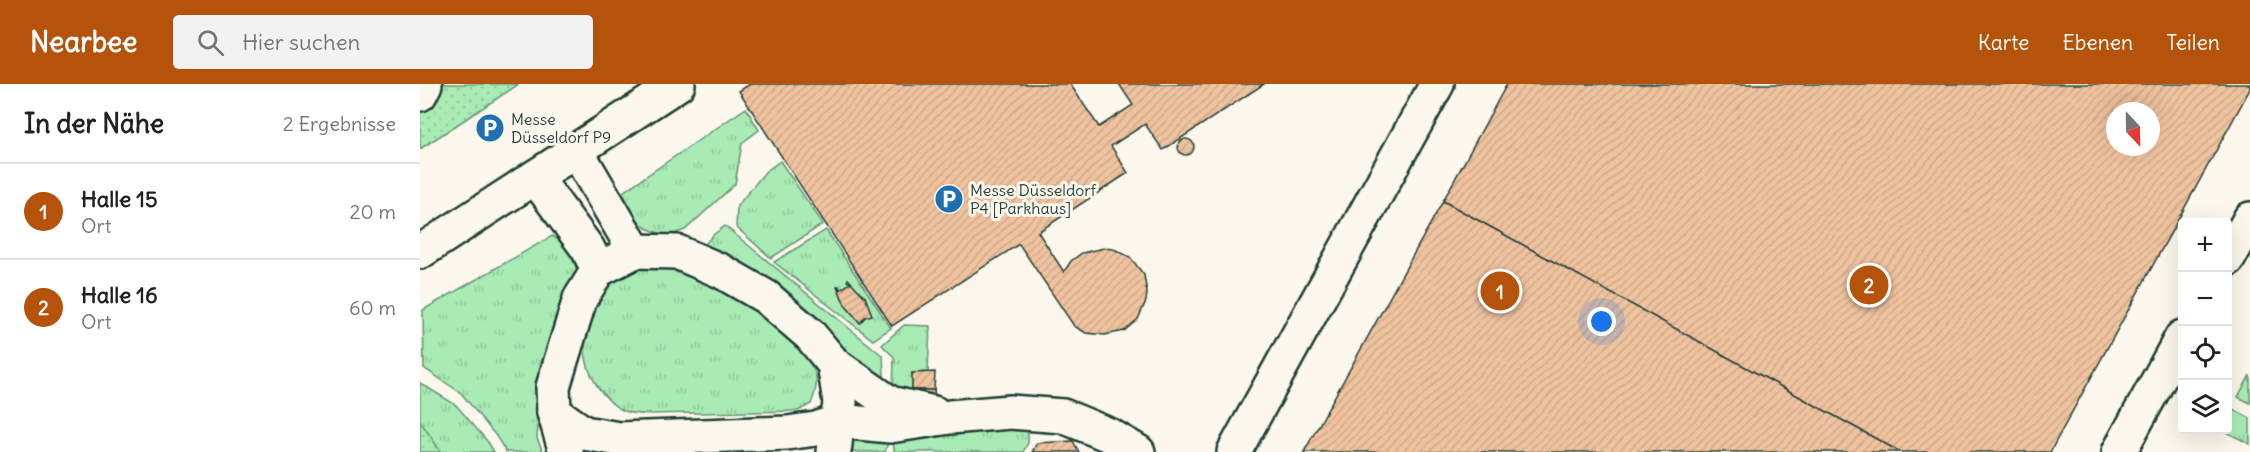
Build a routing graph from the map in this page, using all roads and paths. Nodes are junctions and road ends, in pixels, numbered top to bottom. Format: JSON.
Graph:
{"nodes":[{"id":1,"x":425,"y":84,"type":"edge"},
{"id":2,"x":678,"y":84,"type":"edge"},
{"id":3,"x":1437,"y":84,"type":"edge"},
{"id":4,"x":420,"y":94,"type":"edge"},
{"id":5,"x":576,"y":150,"type":"junction"},
{"id":6,"x":535,"y":177,"type":"junction"},
{"id":7,"x":2250,"y":219,"type":"edge"},
{"id":8,"x":635,"y":251,"type":"junction"},
{"id":9,"x":420,"y":252,"type":"edge"},
{"id":10,"x":2232,"y":252,"type":"edge"},
{"id":11,"x":598,"y":270,"type":"junction"},
{"id":12,"x":2178,"y":344,"type":"edge"},
{"id":13,"x":834,"y":364,"type":"junction"},
{"id":14,"x":554,"y":412,"type":"junction"},
{"id":15,"x":950,"y":417,"type":"junction"},
{"id":16,"x":835,"y":442,"type":"edge"},
{"id":17,"x":566,"y":452,"type":"edge"},
{"id":18,"x":1138,"y":452,"type":"edge"},
{"id":19,"x":1234,"y":452,"type":"edge"},
{"id":20,"x":2119,"y":452,"type":"edge"}],
"edges":[{"from":1,"to":4,"type":"street"},
{"from":2,"to":5,"type":"street"},
{"from":3,"to":19,"type":"street"},
{"from":5,"to":6,"type":"street"},
{"from":5,"to":8,"type":"street"},
{"from":6,"to":9,"type":"street"},
{"from":6,"to":11,"type":"street"},
{"from":7,"to":10,"type":"street"},
{"from":8,"to":11,"type":"street"},
{"from":8,"to":13,"type":"street"},
{"from":11,"to":14,"type":"street"},
{"from":12,"to":20,"type":"street"},
{"from":13,"to":15,"type":"street"},
{"from":13,"to":16,"type":"street"},
{"from":14,"to":16,"type":"street"},
{"from":14,"to":17,"type":"street"},
{"from":15,"to":16,"type":"street"},
{"from":15,"to":18,"type":"street"}]}
